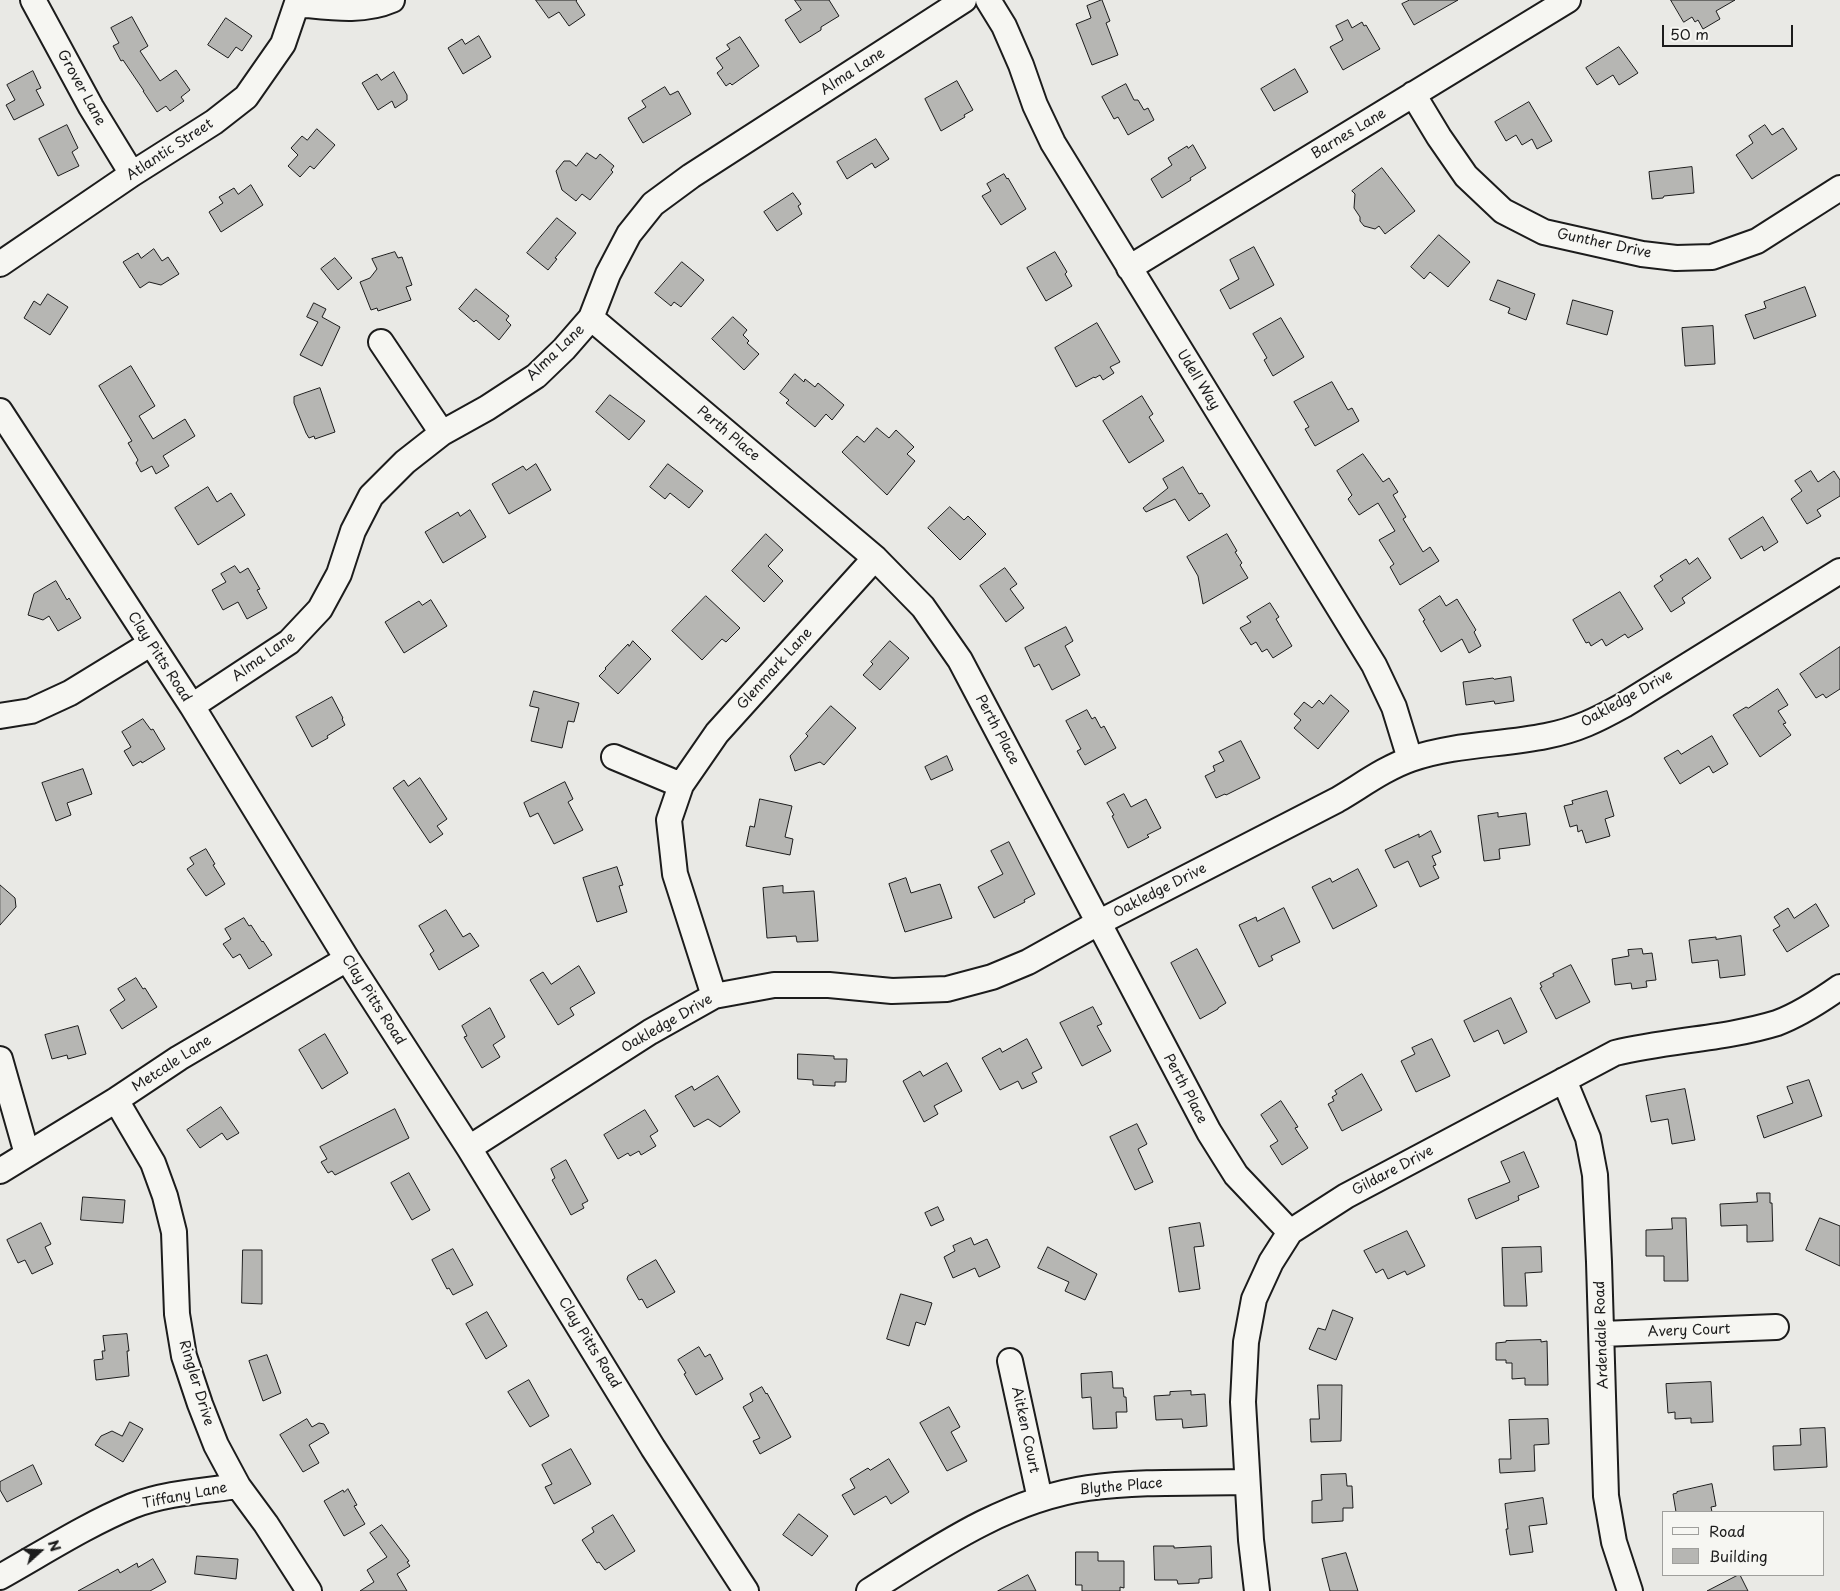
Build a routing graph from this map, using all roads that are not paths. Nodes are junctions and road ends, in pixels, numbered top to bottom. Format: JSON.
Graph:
{"nodes":[{"id":1,"x":33,"y":0,"type":"edge"},
{"id":2,"x":392,"y":0,"type":"edge"},
{"id":3,"x":964,"y":0,"type":"edge"},
{"id":4,"x":988,"y":0,"type":"edge"},
{"id":5,"x":1568,"y":0,"type":"edge"},
{"id":6,"x":298,"y":2,"type":"edge"},
{"id":7,"x":1413,"y":94,"type":"junction"},
{"id":8,"x":132,"y":174,"type":"junction"},
{"id":9,"x":1840,"y":188,"type":"edge"},
{"id":10,"x":0,"y":264,"type":"edge"},
{"id":11,"x":1129,"y":268,"type":"junction"},
{"id":12,"x":590,"y":318,"type":"junction"},
{"id":13,"x":381,"y":342,"type":"dead end"},
{"id":14,"x":0,"y":411,"type":"edge"},
{"id":15,"x":442,"y":433,"type":"junction"},
{"id":16,"x":876,"y":558,"type":"junction"},
{"id":17,"x":1840,"y":571,"type":"edge"},
{"id":18,"x":150,"y":644,"type":"junction"},
{"id":19,"x":192,"y":706,"type":"junction"},
{"id":20,"x":0,"y":716,"type":"edge"},
{"id":21,"x":614,"y":757,"type":"dead end"},
{"id":22,"x":1410,"y":759,"type":"junction"},
{"id":23,"x":681,"y":785,"type":"junction"},
{"id":24,"x":1098,"y":923,"type":"junction"},
{"id":25,"x":347,"y":959,"type":"junction"},
{"id":26,"x":1840,"y":987,"type":"edge"},
{"id":27,"x":714,"y":996,"type":"junction"},
{"id":28,"x":0,"y":1059,"type":"edge"},
{"id":29,"x":1564,"y":1080,"type":"junction"},
{"id":30,"x":116,"y":1100,"type":"junction"},
{"id":31,"x":469,"y":1148,"type":"junction"},
{"id":32,"x":27,"y":1154,"type":"junction"},
{"id":33,"x":0,"y":1171,"type":"edge"},
{"id":34,"x":1290,"y":1232,"type":"junction"},
{"id":35,"x":1776,"y":1327,"type":"dead end"},
{"id":36,"x":1602,"y":1334,"type":"junction"},
{"id":37,"x":1010,"y":1361,"type":"dead end"},
{"id":38,"x":1247,"y":1482,"type":"junction"},
{"id":39,"x":238,"y":1486,"type":"junction"},
{"id":40,"x":1040,"y":1499,"type":"junction"},
{"id":41,"x":0,"y":1577,"type":"edge"},
{"id":42,"x":309,"y":1591,"type":"edge"},
{"id":43,"x":746,"y":1591,"type":"edge"},
{"id":44,"x":870,"y":1591,"type":"edge"},
{"id":45,"x":1257,"y":1591,"type":"edge"},
{"id":46,"x":1630,"y":1591,"type":"edge"}],
"edges":[{"from":1,"to":8,"type":"street","name":"Grover Lane"},
{"from":2,"to":6,"type":"street"},
{"from":3,"to":12,"type":"street","name":"Alma Lane"},
{"from":4,"to":11,"type":"street","name":"Udell Way"},
{"from":5,"to":7,"type":"street","name":"Barnes Lane"},
{"from":6,"to":8,"type":"street","name":"Atlantic Street"},
{"from":7,"to":9,"type":"street","name":"Gunther Drive"},
{"from":7,"to":11,"type":"street","name":"Barnes Lane"},
{"from":8,"to":10,"type":"street","name":"Atlantic Street"},
{"from":11,"to":22,"type":"street","name":"Udell Way"},
{"from":12,"to":15,"type":"street","name":"Alma Lane"},
{"from":12,"to":16,"type":"street","name":"Perth Place"},
{"from":13,"to":15,"type":"street"},
{"from":14,"to":18,"type":"street","name":"Clay Pitts Road"},
{"from":15,"to":19,"type":"street","name":"Alma Lane"},
{"from":16,"to":23,"type":"street","name":"Glenmark Lane"},
{"from":16,"to":24,"type":"street","name":"Perth Place"},
{"from":17,"to":22,"type":"street","name":"Oakledge Drive"},
{"from":18,"to":19,"type":"street","name":"Clay Pitts Road"},
{"from":18,"to":20,"type":"street"},
{"from":19,"to":25,"type":"street","name":"Clay Pitts Road"},
{"from":21,"to":23,"type":"street"},
{"from":22,"to":24,"type":"street","name":"Oakledge Drive"},
{"from":23,"to":27,"type":"street","name":"Glenmark Lane"},
{"from":24,"to":27,"type":"street","name":"Oakledge Drive"},
{"from":24,"to":34,"type":"street","name":"Perth Place"},
{"from":25,"to":30,"type":"street","name":"Metcale Lane"},
{"from":25,"to":31,"type":"street","name":"Clay Pitts Road"},
{"from":26,"to":29,"type":"street","name":"Gildare Drive"},
{"from":27,"to":31,"type":"street","name":"Oakledge Drive"},
{"from":28,"to":32,"type":"street"},
{"from":29,"to":34,"type":"street","name":"Gildare Drive"},
{"from":29,"to":36,"type":"street","name":"Ardendale Road"},
{"from":30,"to":32,"type":"street","name":"Metcale Lane"},
{"from":30,"to":39,"type":"street","name":"Ringler Drive"},
{"from":31,"to":43,"type":"street","name":"Clay Pitts Road"},
{"from":32,"to":33,"type":"street","name":"Metcale Lane"},
{"from":34,"to":38,"type":"street","name":"Gildare Drive"},
{"from":35,"to":36,"type":"street","name":"Avery Court"},
{"from":36,"to":46,"type":"street","name":"Ardendale Road"},
{"from":37,"to":40,"type":"street","name":"Aitken Court"},
{"from":38,"to":40,"type":"street","name":"Blythe Place"},
{"from":38,"to":45,"type":"street","name":"Gildare Drive"},
{"from":39,"to":41,"type":"street","name":"Tiffany Lane"},
{"from":39,"to":42,"type":"street","name":"Ringler Drive"},
{"from":40,"to":44,"type":"street","name":"Blythe Place"}]}
